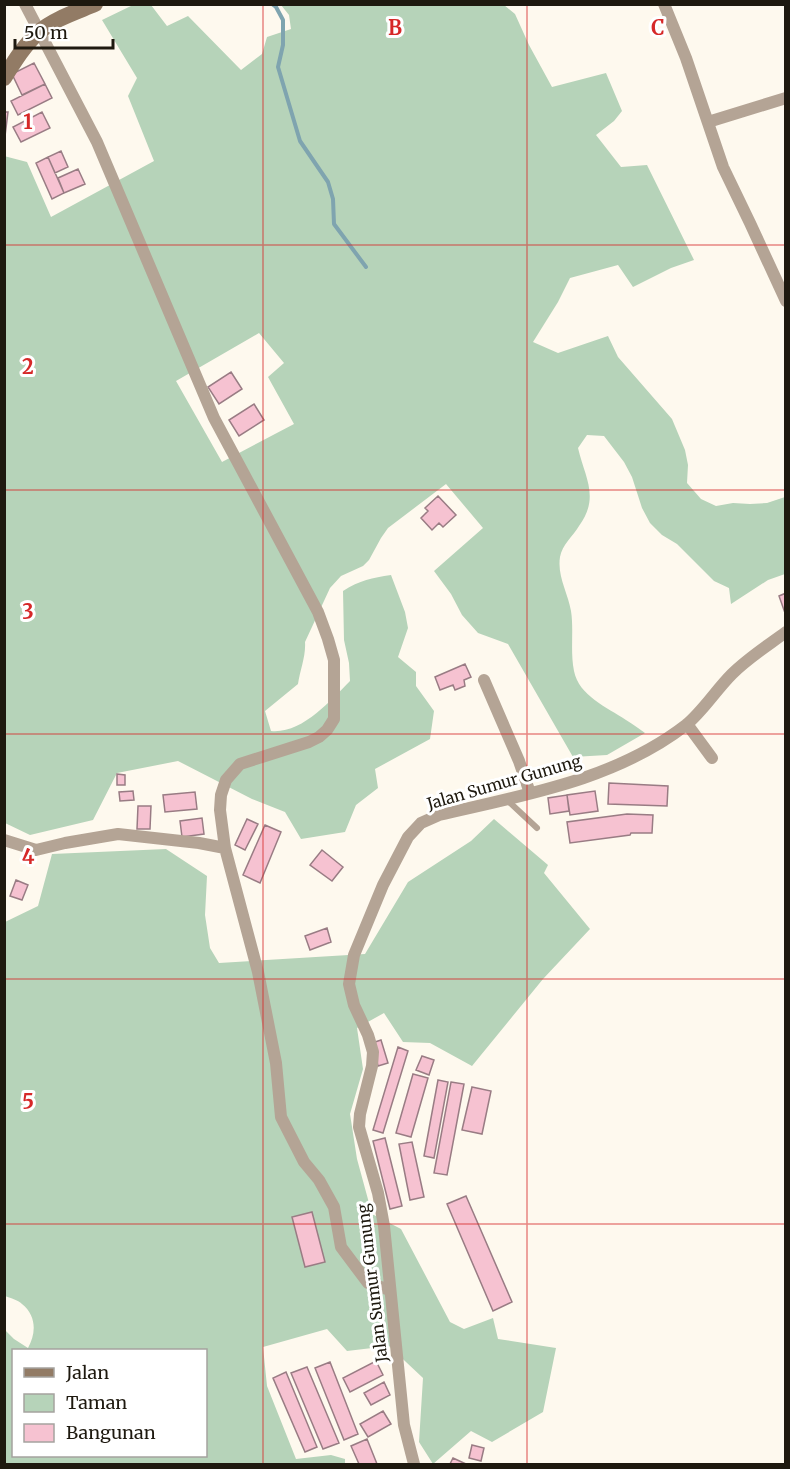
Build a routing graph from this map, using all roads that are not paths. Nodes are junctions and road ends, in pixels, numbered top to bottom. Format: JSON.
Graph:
{"nodes":[{"id":1,"x":25,"y":4,"type":"edge"},
{"id":2,"x":95,"y":4,"type":"edge"},
{"id":3,"x":664,"y":4,"type":"edge"},
{"id":4,"x":39,"y":32,"type":"junction"},
{"id":5,"x":4,"y":78,"type":"edge"},
{"id":6,"x":786,"y":98,"type":"edge"},
{"id":7,"x":708,"y":122,"type":"junction"},
{"id":8,"x":786,"y":302,"type":"edge"},
{"id":9,"x":786,"y":632,"type":"edge"},
{"id":10,"x":484,"y":680,"type":"dead end"},
{"id":11,"x":687,"y":724,"type":"junction"},
{"id":12,"x":712,"y":758,"type":"dead end"},
{"id":13,"x":530,"y":793,"type":"junction"},
{"id":14,"x":506,"y":799,"type":"junction"},
{"id":15,"x":537,"y":828,"type":"dead end"},
{"id":16,"x":4,"y":840,"type":"edge"},
{"id":17,"x":225,"y":848,"type":"junction"},
{"id":18,"x":390,"y":1290,"type":"junction"},
{"id":19,"x":414,"y":1464,"type":"edge"}],
"edges":[{"from":1,"to":4,"type":"street"},
{"from":2,"to":4,"type":"street"},
{"from":3,"to":7,"type":"street"},
{"from":4,"to":5,"type":"street"},
{"from":4,"to":17,"type":"street"},
{"from":6,"to":7,"type":"street"},
{"from":7,"to":8,"type":"street"},
{"from":9,"to":11,"type":"street","name":"Jalan Sumur Gunung"},
{"from":10,"to":13,"type":"street"},
{"from":11,"to":12,"type":"street"},
{"from":11,"to":13,"type":"street","name":"Jalan Sumur Gunung"},
{"from":13,"to":14,"type":"street","name":"Jalan Sumur Gunung"},
{"from":14,"to":15,"type":"lane"},
{"from":14,"to":18,"type":"street","name":"Jalan Sumur Gunung"},
{"from":16,"to":17,"type":"street"},
{"from":17,"to":18,"type":"street"},
{"from":18,"to":19,"type":"street","name":"Jalan Sumur Gunung"}]}
